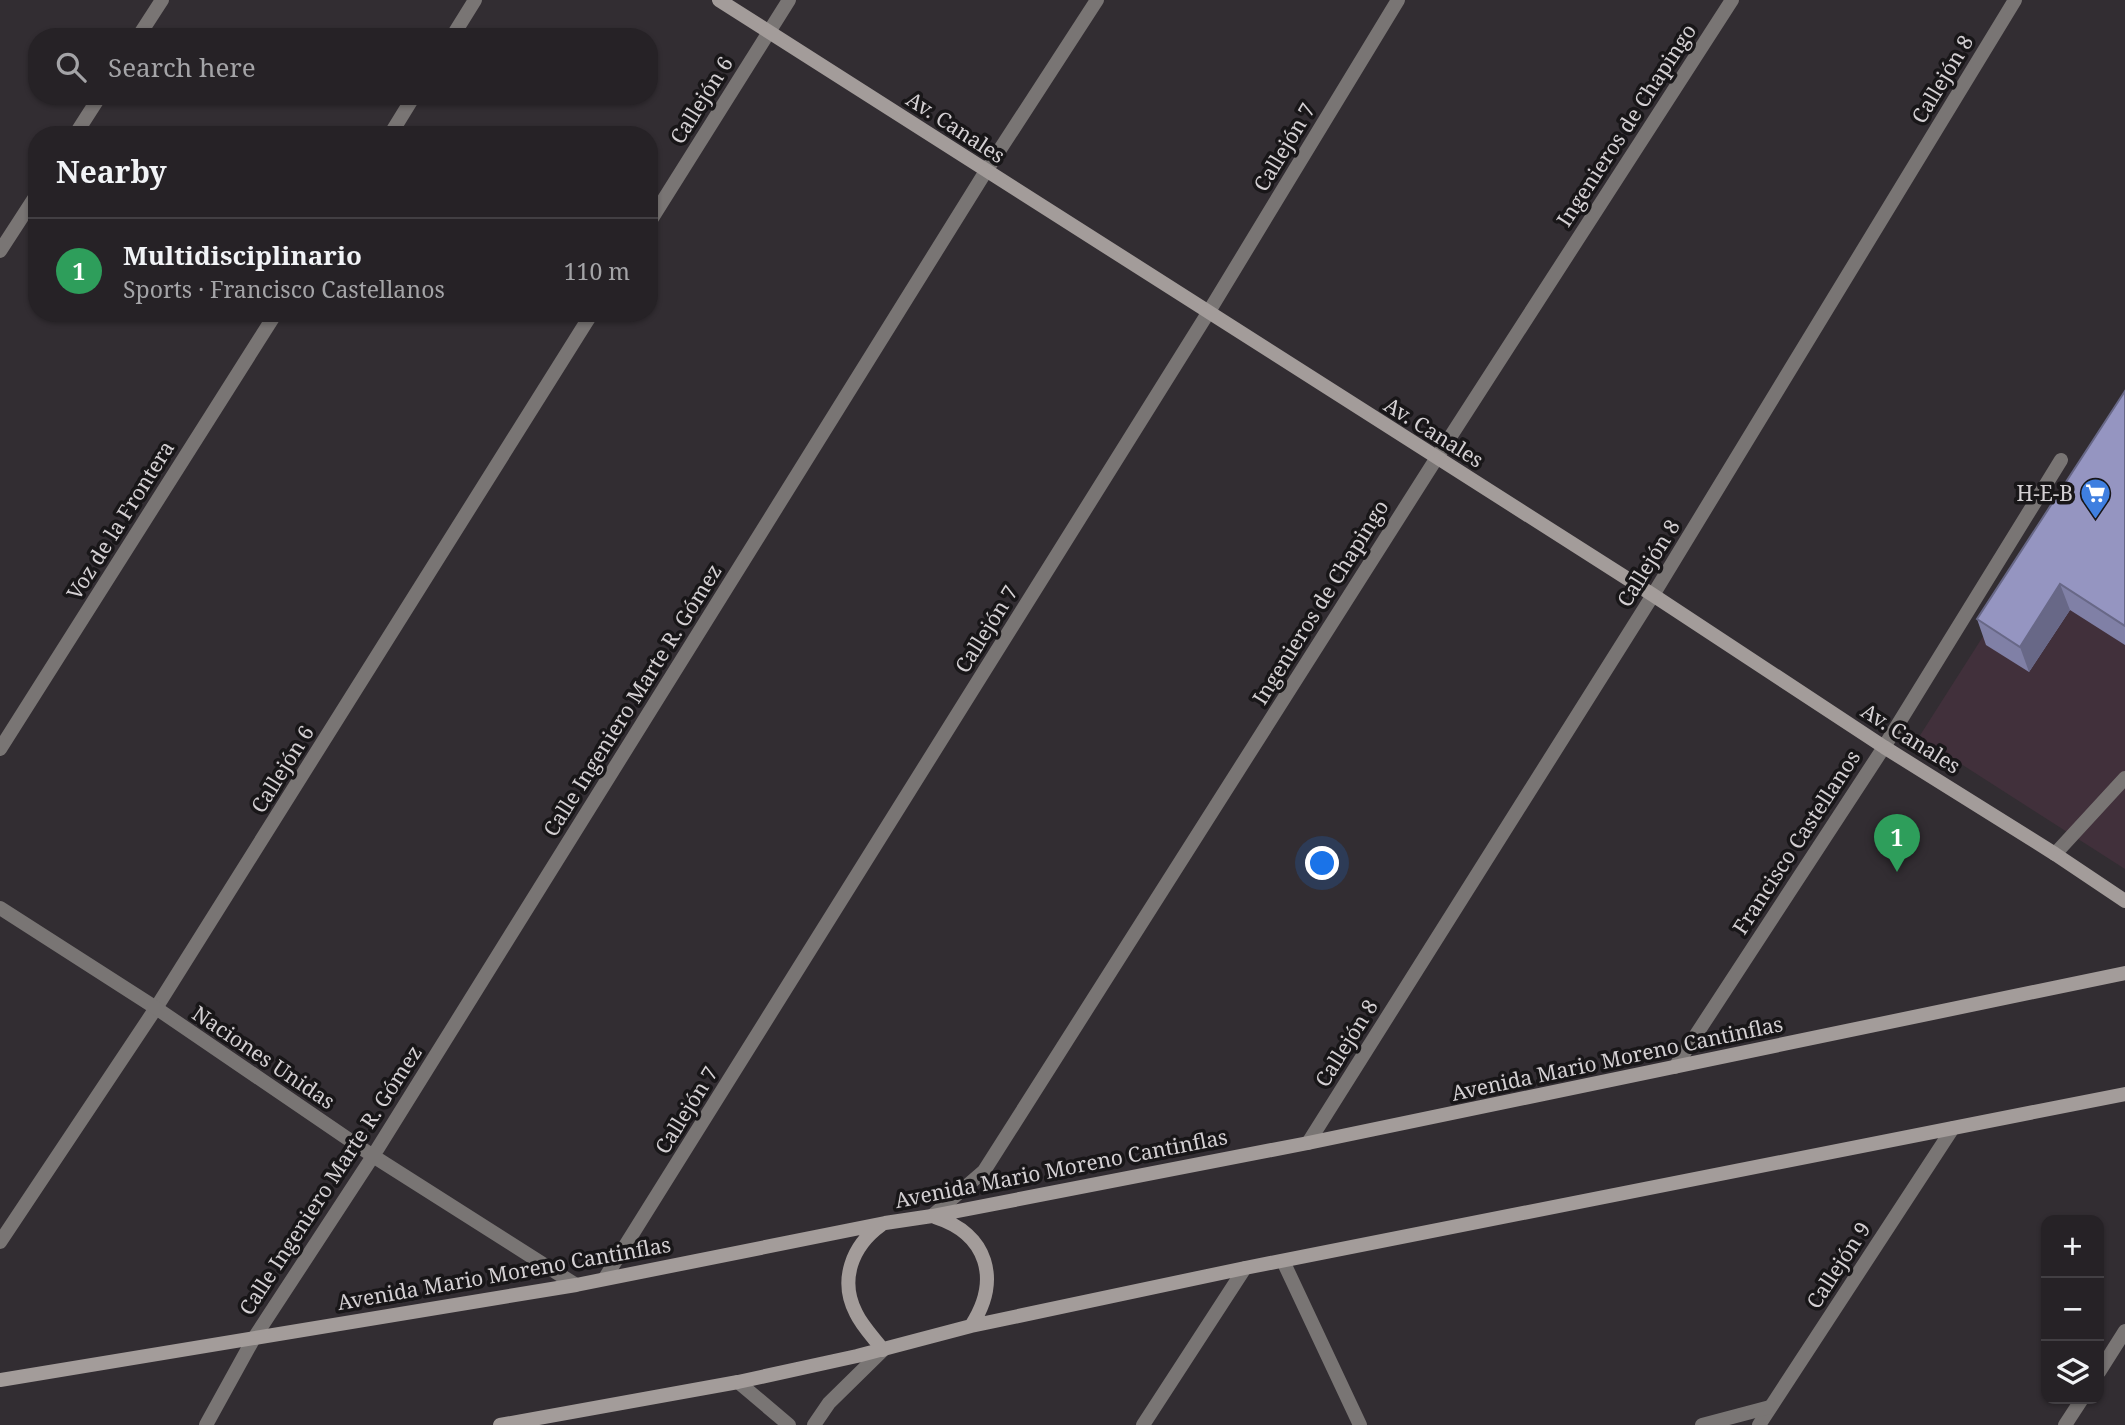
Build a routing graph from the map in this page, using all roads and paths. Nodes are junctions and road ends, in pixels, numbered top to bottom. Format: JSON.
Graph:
{"nodes":[{"id":1,"x":162,"y":0,"type":"edge"},
{"id":2,"x":475,"y":0,"type":"edge"},
{"id":3,"x":719,"y":0,"type":"edge"},
{"id":4,"x":789,"y":0,"type":"edge"},
{"id":5,"x":1097,"y":0,"type":"edge"},
{"id":6,"x":1398,"y":0,"type":"edge"},
{"id":7,"x":1732,"y":0,"type":"edge"},
{"id":8,"x":2015,"y":0,"type":"edge"},
{"id":9,"x":144,"y":28,"type":"edge"},
{"id":10,"x":458,"y":28,"type":"edge"},
{"id":11,"x":769,"y":32,"type":"junction"},
{"id":12,"x":94,"y":105,"type":"edge"},
{"id":13,"x":408,"y":105,"type":"edge"},
{"id":14,"x":81,"y":126,"type":"edge"},
{"id":15,"x":396,"y":126,"type":"edge"},
{"id":16,"x":986,"y":171,"type":"junction"},
{"id":17,"x":28,"y":208,"type":"edge"},
{"id":18,"x":658,"y":209,"type":"edge"},
{"id":19,"x":0,"y":251,"type":"edge"},
{"id":20,"x":1208,"y":313,"type":"junction"},
{"id":21,"x":270,"y":322,"type":"edge"},
{"id":22,"x":586,"y":322,"type":"edge"},
{"id":23,"x":1436,"y":459,"type":"junction"},
{"id":24,"x":2061,"y":460,"type":"dead end"},
{"id":25,"x":1653,"y":595,"type":"junction"},
{"id":26,"x":1884,"y":747,"type":"junction"},
{"id":27,"x":0,"y":749,"type":"edge"},
{"id":28,"x":2125,"y":779,"type":"edge"},
{"id":29,"x":2055,"y":854,"type":"junction"},
{"id":30,"x":2125,"y":901,"type":"edge"},
{"id":31,"x":0,"y":908,"type":"edge"},
{"id":32,"x":2125,"y":973,"type":"edge"},
{"id":33,"x":156,"y":1009,"type":"junction"},
{"id":34,"x":1675,"y":1067,"type":"junction"},
{"id":35,"x":2125,"y":1094,"type":"edge"},
{"id":36,"x":1953,"y":1128,"type":"junction"},
{"id":37,"x":1308,"y":1143,"type":"junction"},
{"id":38,"x":373,"y":1156,"type":"junction"},
{"id":39,"x":932,"y":1216,"type":"junction"},
{"id":40,"x":885,"y":1223,"type":"junction"},
{"id":41,"x":0,"y":1242,"type":"edge"},
{"id":42,"x":1283,"y":1261,"type":"junction"},
{"id":43,"x":1245,"y":1268,"type":"junction"},
{"id":44,"x":605,"y":1278,"type":"junction"},
{"id":45,"x":576,"y":1285,"type":"junction"},
{"id":46,"x":971,"y":1326,"type":"junction"},
{"id":47,"x":2125,"y":1331,"type":"edge"},
{"id":48,"x":254,"y":1338,"type":"junction"},
{"id":49,"x":883,"y":1350,"type":"junction"},
{"id":50,"x":2104,"y":1365,"type":"edge"},
{"id":51,"x":0,"y":1380,"type":"edge"},
{"id":52,"x":738,"y":1382,"type":"junction"},
{"id":53,"x":2079,"y":1404,"type":"edge"},
{"id":54,"x":1770,"y":1407,"type":"junction"},
{"id":55,"x":206,"y":1425,"type":"edge"},
{"id":56,"x":499,"y":1425,"type":"edge"},
{"id":57,"x":789,"y":1425,"type":"edge"},
{"id":58,"x":814,"y":1425,"type":"edge"},
{"id":59,"x":1143,"y":1425,"type":"edge"},
{"id":60,"x":1360,"y":1425,"type":"edge"},
{"id":61,"x":1702,"y":1425,"type":"edge"},
{"id":62,"x":1759,"y":1425,"type":"edge"},
{"id":63,"x":2065,"y":1425,"type":"edge"}],
"edges":[{"from":1,"to":9,"type":"street"},
{"from":2,"to":10,"type":"street"},
{"from":3,"to":11,"type":"main road","name":"Av. Canales"},
{"from":4,"to":11,"type":"street","name":"Callejón 6"},
{"from":5,"to":16,"type":"street","name":"Calle Ingeniero Marte R. Gómez"},
{"from":6,"to":20,"type":"street","name":"Callejón 7"},
{"from":7,"to":23,"type":"street","name":"Ingenieros de Chapingo"},
{"from":8,"to":25,"type":"street","name":"Callejón 8"},
{"from":11,"to":16,"type":"main road","name":"Av. Canales"},
{"from":11,"to":18,"type":"street","name":"Callejón 6"},
{"from":12,"to":14,"type":"street"},
{"from":13,"to":15,"type":"street"},
{"from":16,"to":20,"type":"main road","name":"Av. Canales"},
{"from":16,"to":38,"type":"street","name":"Calle Ingeniero Marte R. Gómez"},
{"from":17,"to":19,"type":"street"},
{"from":20,"to":23,"type":"main road","name":"Av. Canales"},
{"from":20,"to":44,"type":"street","name":"Callejón 7"},
{"from":21,"to":27,"type":"street","name":"Voz de la Frontera"},
{"from":22,"to":33,"type":"street","name":"Callejón 6"},
{"from":23,"to":25,"type":"main road","name":"Av. Canales"},
{"from":23,"to":39,"type":"street","name":"Ingenieros de Chapingo"},
{"from":24,"to":26,"type":"street","name":"Francisco Castellanos"},
{"from":25,"to":26,"type":"main road","name":"Av. Canales"},
{"from":25,"to":37,"type":"street","name":"Callejón 8"},
{"from":26,"to":29,"type":"main road","name":"Av. Canales"},
{"from":26,"to":34,"type":"street","name":"Francisco Castellanos"},
{"from":28,"to":29,"type":"street"},
{"from":29,"to":30,"type":"main road","name":"Av. Canales"},
{"from":31,"to":33,"type":"street","name":"Naciones Unidas"},
{"from":32,"to":34,"type":"main road","name":"Avenida Mario Moreno Cantinflas"},
{"from":33,"to":38,"type":"street","name":"Naciones Unidas"},
{"from":33,"to":41,"type":"street","name":"Callejón 6"},
{"from":34,"to":37,"type":"main road","name":"Avenida Mario Moreno Cantinflas"},
{"from":35,"to":36,"type":"main road"},
{"from":36,"to":42,"type":"main road"},
{"from":36,"to":54,"type":"street","name":"Callejón 9"},
{"from":37,"to":39,"type":"main road","name":"Avenida Mario Moreno Cantinflas"},
{"from":38,"to":45,"type":"street","name":"Naciones Unidas"},
{"from":38,"to":48,"type":"street","name":"Calle Ingeniero Marte R. Gómez"},
{"from":39,"to":40,"type":"main road","name":"Avenida Mario Moreno Cantinflas"},
{"from":39,"to":46,"type":"main road"},
{"from":40,"to":44,"type":"main road","name":"Avenida Mario Moreno Cantinflas"},
{"from":40,"to":49,"type":"main road"},
{"from":42,"to":43,"type":"main road"},
{"from":42,"to":60,"type":"street"},
{"from":43,"to":46,"type":"main road"},
{"from":43,"to":59,"type":"street"},
{"from":44,"to":45,"type":"main road","name":"Avenida Mario Moreno Cantinflas"},
{"from":45,"to":48,"type":"main road","name":"Avenida Mario Moreno Cantinflas"},
{"from":46,"to":49,"type":"main road"},
{"from":47,"to":50,"type":"street"},
{"from":48,"to":51,"type":"main road","name":"Avenida Mario Moreno Cantinflas"},
{"from":48,"to":55,"type":"street","name":"Calle Ingeniero Marte R. Gómez"},
{"from":49,"to":52,"type":"main road"},
{"from":49,"to":58,"type":"street"},
{"from":52,"to":56,"type":"main road"},
{"from":52,"to":57,"type":"street"},
{"from":53,"to":63,"type":"street"},
{"from":54,"to":61,"type":"street"},
{"from":54,"to":62,"type":"street","name":"Callejón 9"}]}
